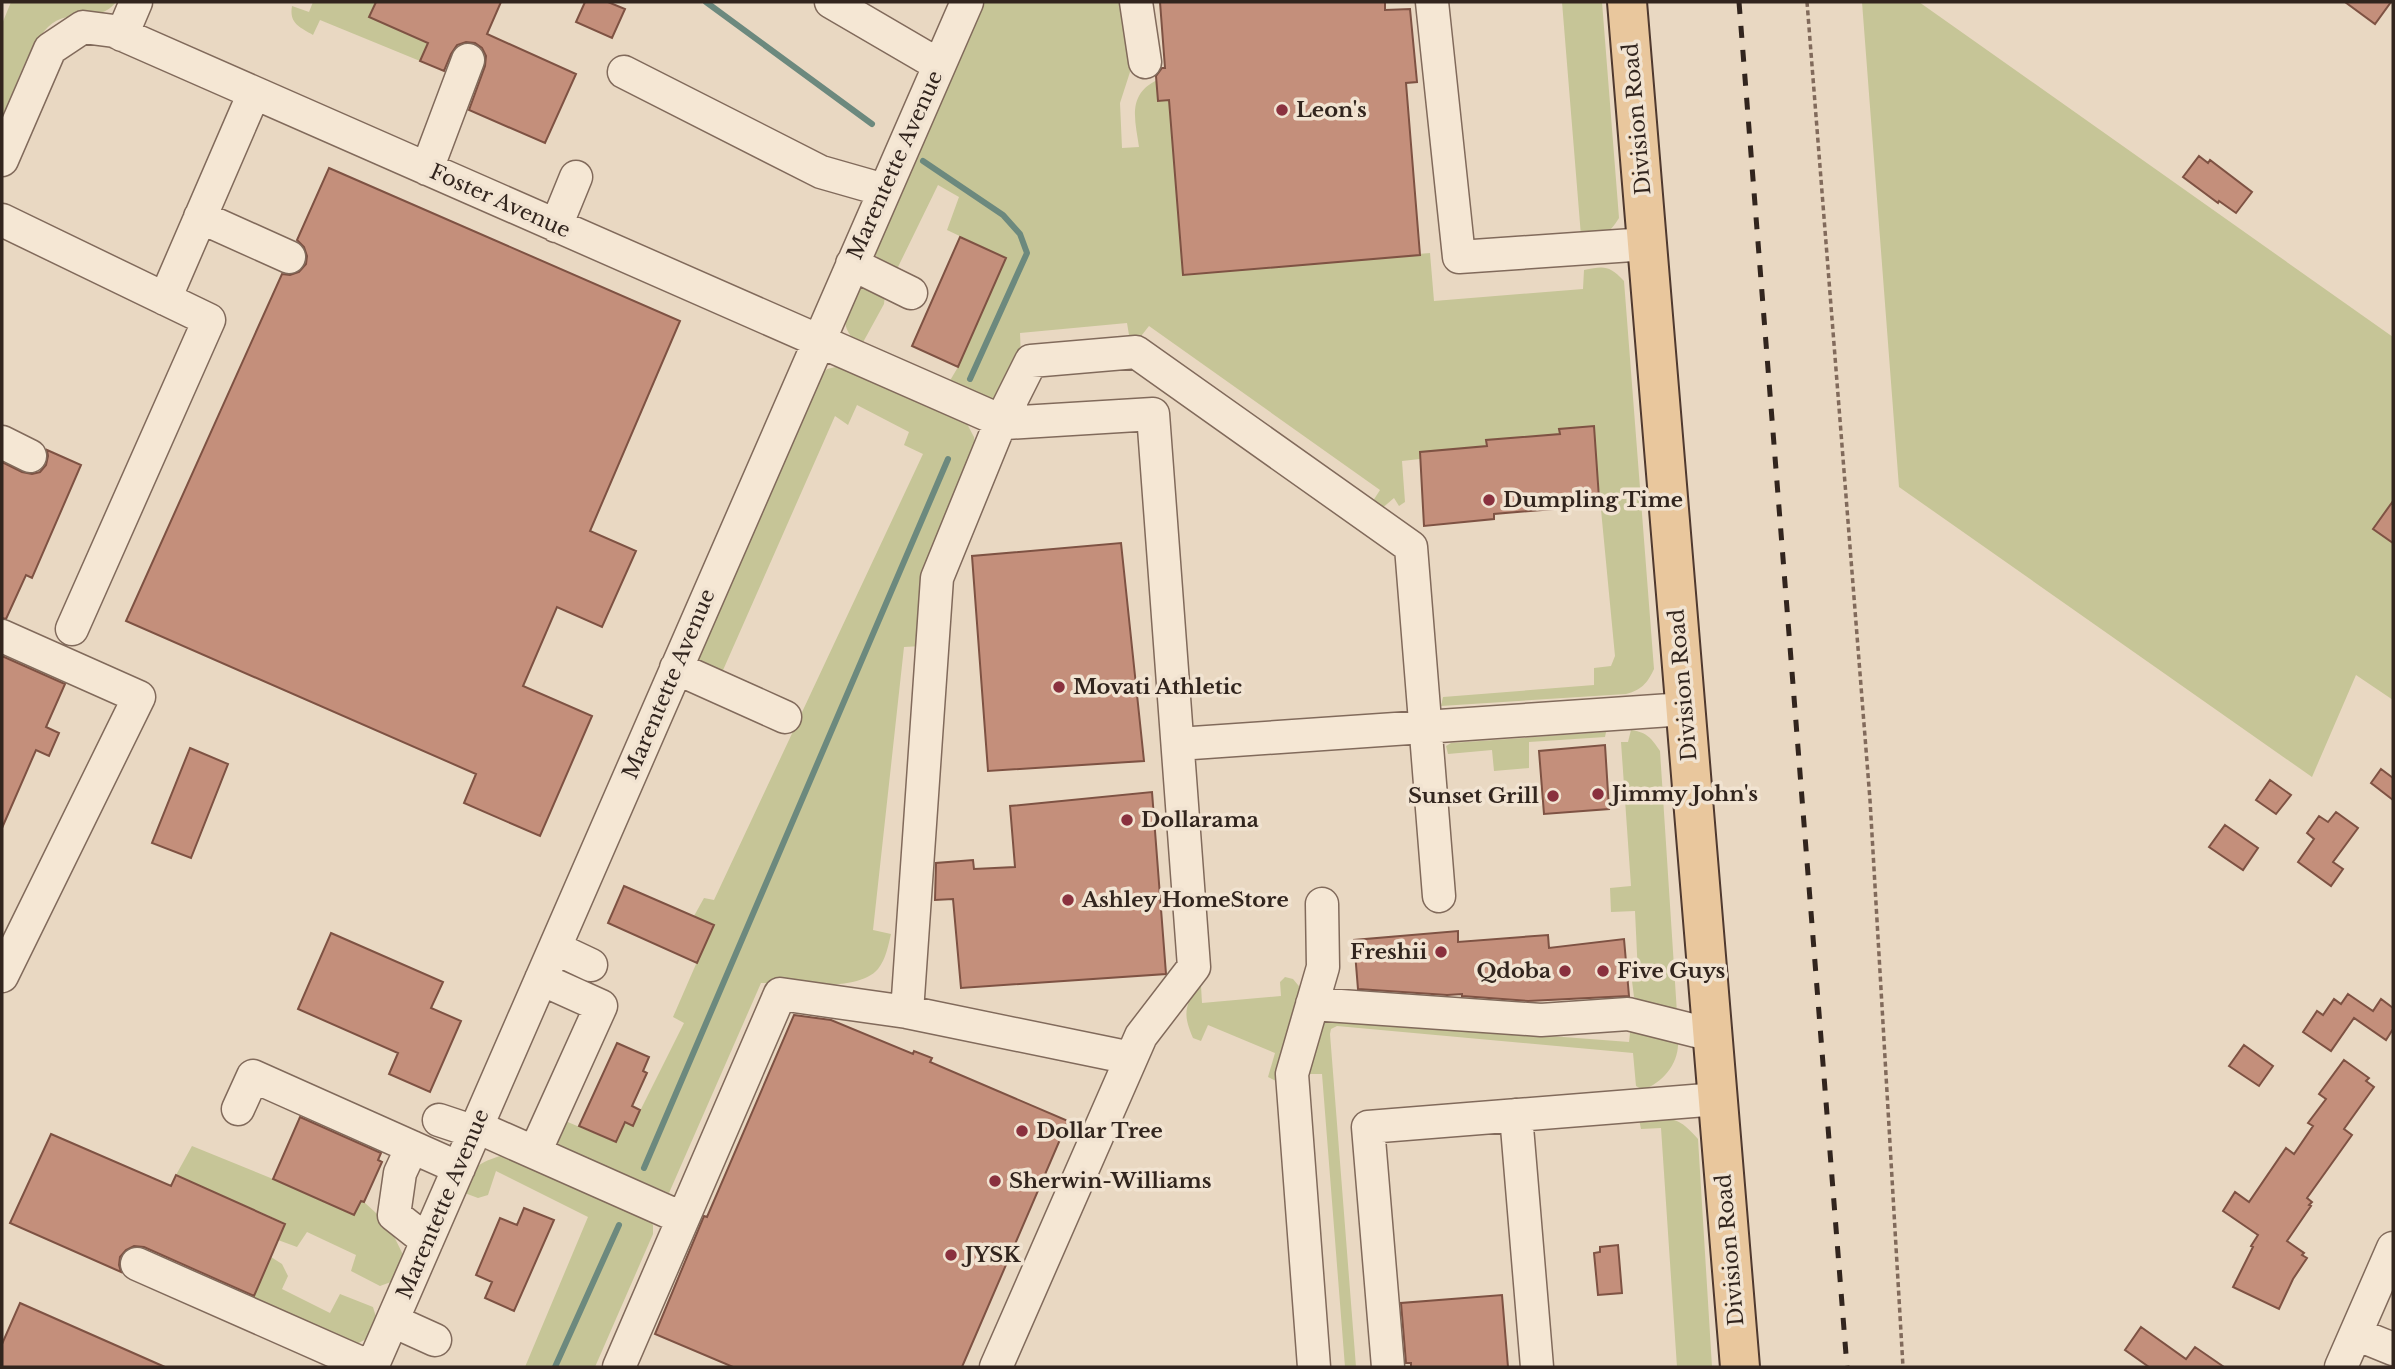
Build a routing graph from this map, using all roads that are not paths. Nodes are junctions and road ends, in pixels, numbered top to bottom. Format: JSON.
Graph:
{"nodes":[{"id":1,"x":136,"y":2,"type":"edge"},
{"id":2,"x":831,"y":2,"type":"edge"},
{"id":3,"x":967,"y":2,"type":"edge"},
{"id":4,"x":1136,"y":2,"type":"edge"},
{"id":5,"x":1432,"y":2,"type":"edge"},
{"id":6,"x":1628,"y":2,"type":"edge"},
{"id":7,"x":122,"y":35,"type":"junction"},
{"id":8,"x":468,"y":60,"type":"dead end"},
{"id":9,"x":1145,"y":62,"type":"dead end"},
{"id":10,"x":939,"y":65,"type":"junction"},
{"id":11,"x":624,"y":72,"type":"dead end"},
{"id":12,"x":254,"y":93,"type":"junction"},
{"id":13,"x":2,"y":160,"type":"edge"},
{"id":14,"x":426,"y":169,"type":"junction"},
{"id":15,"x":576,"y":177,"type":"dead end"},
{"id":16,"x":884,"y":190,"type":"junction"},
{"id":17,"x":200,"y":217,"type":"junction"},
{"id":18,"x":2,"y":220,"type":"edge"},
{"id":19,"x":556,"y":226,"type":"junction"},
{"id":20,"x":1647,"y":244,"type":"junction"},
{"id":21,"x":289,"y":257,"type":"dead end"},
{"id":22,"x":852,"y":264,"type":"junction"},
{"id":23,"x":911,"y":293,"type":"dead end"},
{"id":24,"x":165,"y":299,"type":"junction"},
{"id":25,"x":818,"y":342,"type":"junction"},
{"id":26,"x":1001,"y":421,"type":"junction"},
{"id":27,"x":2,"y":442,"type":"edge"},
{"id":28,"x":30,"y":456,"type":"dead end"},
{"id":29,"x":72,"y":629,"type":"dead end"},
{"id":30,"x":2,"y":636,"type":"edge"},
{"id":31,"x":676,"y":668,"type":"junction"},
{"id":32,"x":1685,"y":709,"type":"junction"},
{"id":33,"x":785,"y":717,"type":"dead end"},
{"id":34,"x":1426,"y":727,"type":"junction"},
{"id":35,"x":1178,"y":744,"type":"junction"},
{"id":36,"x":1439,"y":896,"type":"dead end"},
{"id":37,"x":1322,"y":904,"type":"dead end"},
{"id":38,"x":555,"y":948,"type":"junction"},
{"id":39,"x":591,"y":965,"type":"dead end"},
{"id":40,"x":2,"y":976,"type":"edge"},
{"id":41,"x":541,"y":979,"type":"junction"},
{"id":42,"x":1312,"y":1004,"type":"junction"},
{"id":43,"x":907,"y":1012,"type":"junction"},
{"id":44,"x":1712,"y":1035,"type":"junction"},
{"id":45,"x":1131,"y":1058,"type":"junction"},
{"id":46,"x":1717,"y":1099,"type":"junction"},
{"id":47,"x":238,"y":1109,"type":"dead end"},
{"id":48,"x":1516,"y":1115,"type":"junction"},
{"id":49,"x":439,"y":1120,"type":"dead end"},
{"id":50,"x":476,"y":1129,"type":"junction"},
{"id":51,"x":412,"y":1147,"type":"junction"},
{"id":52,"x":535,"y":1152,"type":"junction"},
{"id":53,"x":459,"y":1168,"type":"junction"},
{"id":54,"x":682,"y":1217,"type":"junction"},
{"id":55,"x":427,"y":1241,"type":"junction"},
{"id":56,"x":2393,"y":1248,"type":"edge"},
{"id":57,"x":137,"y":1264,"type":"dead end"},
{"id":58,"x":388,"y":1308,"type":"junction"},
{"id":59,"x":2356,"y":1334,"type":"junction"},
{"id":60,"x":435,"y":1340,"type":"dead end"},
{"id":61,"x":2393,"y":1349,"type":"edge"},
{"id":62,"x":371,"y":1367,"type":"edge"},
{"id":63,"x":619,"y":1367,"type":"edge"},
{"id":64,"x":996,"y":1367,"type":"edge"},
{"id":65,"x":1314,"y":1367,"type":"edge"},
{"id":66,"x":1388,"y":1367,"type":"edge"},
{"id":67,"x":1537,"y":1367,"type":"edge"},
{"id":68,"x":1740,"y":1367,"type":"edge"},
{"id":69,"x":2341,"y":1367,"type":"edge"}],
"edges":[{"from":1,"to":7,"type":"street"},
{"from":2,"to":10,"type":"street"},
{"from":3,"to":10,"type":"street","name":"Marentette Avenue"},
{"from":4,"to":9,"type":"street"},
{"from":5,"to":20,"type":"street"},
{"from":6,"to":20,"type":"main road","name":"Division Road"},
{"from":7,"to":12,"type":"street","name":"Foster Avenue"},
{"from":7,"to":13,"type":"street","name":"Foster Avenue"},
{"from":8,"to":14,"type":"street"},
{"from":10,"to":16,"type":"street","name":"Marentette Avenue"},
{"from":11,"to":16,"type":"street"},
{"from":12,"to":14,"type":"street","name":"Foster Avenue"},
{"from":12,"to":17,"type":"street"},
{"from":14,"to":19,"type":"street","name":"Foster Avenue"},
{"from":15,"to":19,"type":"street"},
{"from":16,"to":22,"type":"street","name":"Marentette Avenue"},
{"from":17,"to":21,"type":"street"},
{"from":17,"to":24,"type":"street"},
{"from":18,"to":24,"type":"street"},
{"from":19,"to":25,"type":"street","name":"Foster Avenue"},
{"from":20,"to":32,"type":"main road","name":"Division Road"},
{"from":22,"to":23,"type":"street"},
{"from":22,"to":25,"type":"street","name":"Marentette Avenue"},
{"from":24,"to":29,"type":"street"},
{"from":25,"to":26,"type":"street","name":"Foster Avenue"},
{"from":25,"to":31,"type":"street","name":"Marentette Avenue"},
{"from":26,"to":34,"type":"street"},
{"from":26,"to":35,"type":"street"},
{"from":26,"to":43,"type":"street"},
{"from":27,"to":28,"type":"street"},
{"from":30,"to":40,"type":"street"},
{"from":31,"to":33,"type":"street"},
{"from":31,"to":38,"type":"street","name":"Marentette Avenue"},
{"from":32,"to":34,"type":"street"},
{"from":32,"to":44,"type":"main road","name":"Division Road"},
{"from":34,"to":35,"type":"street"},
{"from":34,"to":36,"type":"street"},
{"from":35,"to":45,"type":"street"},
{"from":37,"to":42,"type":"street"},
{"from":38,"to":39,"type":"street"},
{"from":38,"to":41,"type":"street","name":"Marentette Avenue"},
{"from":41,"to":50,"type":"street","name":"Marentette Avenue"},
{"from":41,"to":52,"type":"street"},
{"from":42,"to":44,"type":"street"},
{"from":42,"to":65,"type":"street"},
{"from":43,"to":45,"type":"street"},
{"from":43,"to":54,"type":"street"},
{"from":44,"to":46,"type":"main road","name":"Division Road"},
{"from":45,"to":64,"type":"street"},
{"from":46,"to":48,"type":"street"},
{"from":46,"to":68,"type":"main road","name":"Division Road"},
{"from":47,"to":51,"type":"street"},
{"from":48,"to":66,"type":"street"},
{"from":48,"to":67,"type":"street"},
{"from":49,"to":50,"type":"street"},
{"from":50,"to":52,"type":"street"},
{"from":50,"to":53,"type":"street","name":"Marentette Avenue"},
{"from":51,"to":53,"type":"street"},
{"from":51,"to":55,"type":"street"},
{"from":52,"to":54,"type":"street"},
{"from":53,"to":55,"type":"street","name":"Marentette Avenue"},
{"from":54,"to":63,"type":"street"},
{"from":55,"to":58,"type":"street","name":"Marentette Avenue"},
{"from":56,"to":59,"type":"street"},
{"from":57,"to":62,"type":"street"},
{"from":58,"to":60,"type":"street"},
{"from":58,"to":62,"type":"street","name":"Marentette Avenue"},
{"from":59,"to":61,"type":"street"},
{"from":59,"to":69,"type":"street"}]}
